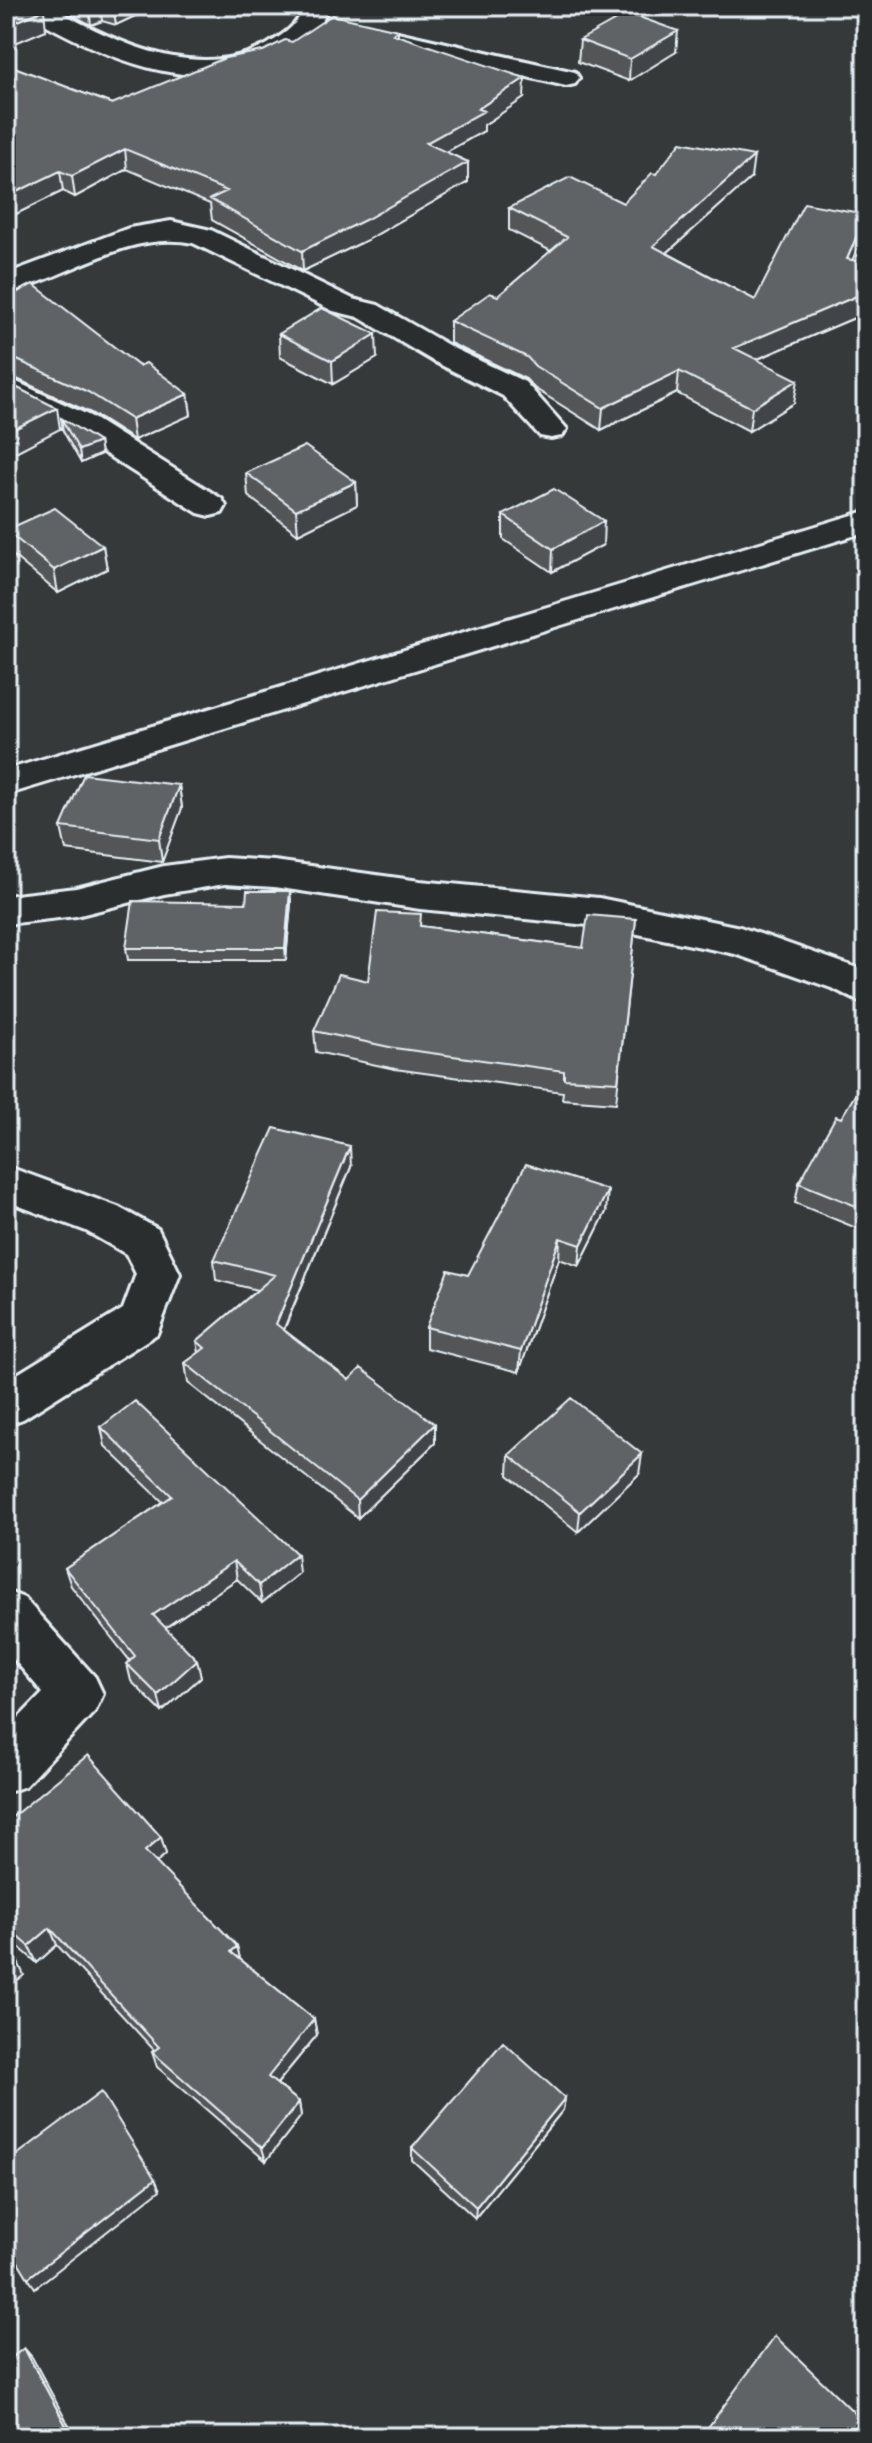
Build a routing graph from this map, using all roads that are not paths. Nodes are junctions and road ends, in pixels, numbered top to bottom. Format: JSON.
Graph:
{"nodes":[{"id":1,"x":31,"y":6,"type":"edge"},
{"id":2,"x":321,"y":18,"type":"edge"},
{"id":3,"x":371,"y":32,"type":"edge"},
{"id":4,"x":566,"y":78,"type":"dead end"},
{"id":5,"x":6,"y":284,"type":"edge"},
{"id":6,"x":6,"y":386,"type":"edge"},
{"id":7,"x":551,"y":429,"type":"dead end"},
{"id":8,"x":210,"y":506,"type":"dead end"},
{"id":9,"x":866,"y":521,"type":"edge"},
{"id":10,"x":6,"y":783,"type":"edge"},
{"id":11,"x":6,"y":910,"type":"edge"},
{"id":12,"x":866,"y":990,"type":"edge"},
{"id":13,"x":6,"y":1183,"type":"edge"},
{"id":14,"x":6,"y":1405,"type":"edge"},
{"id":15,"x":6,"y":1614,"type":"edge"},
{"id":16,"x":6,"y":1768,"type":"edge"}],
"edges":[{"from":1,"to":2,"type":"main road"},
{"from":3,"to":4,"type":"main road"},
{"from":5,"to":7,"type":"main road"},
{"from":6,"to":8,"type":"main road"},
{"from":9,"to":10,"type":"main road"},
{"from":11,"to":12,"type":"main road"},
{"from":13,"to":14,"type":"main road"},
{"from":15,"to":16,"type":"main road"}]}
